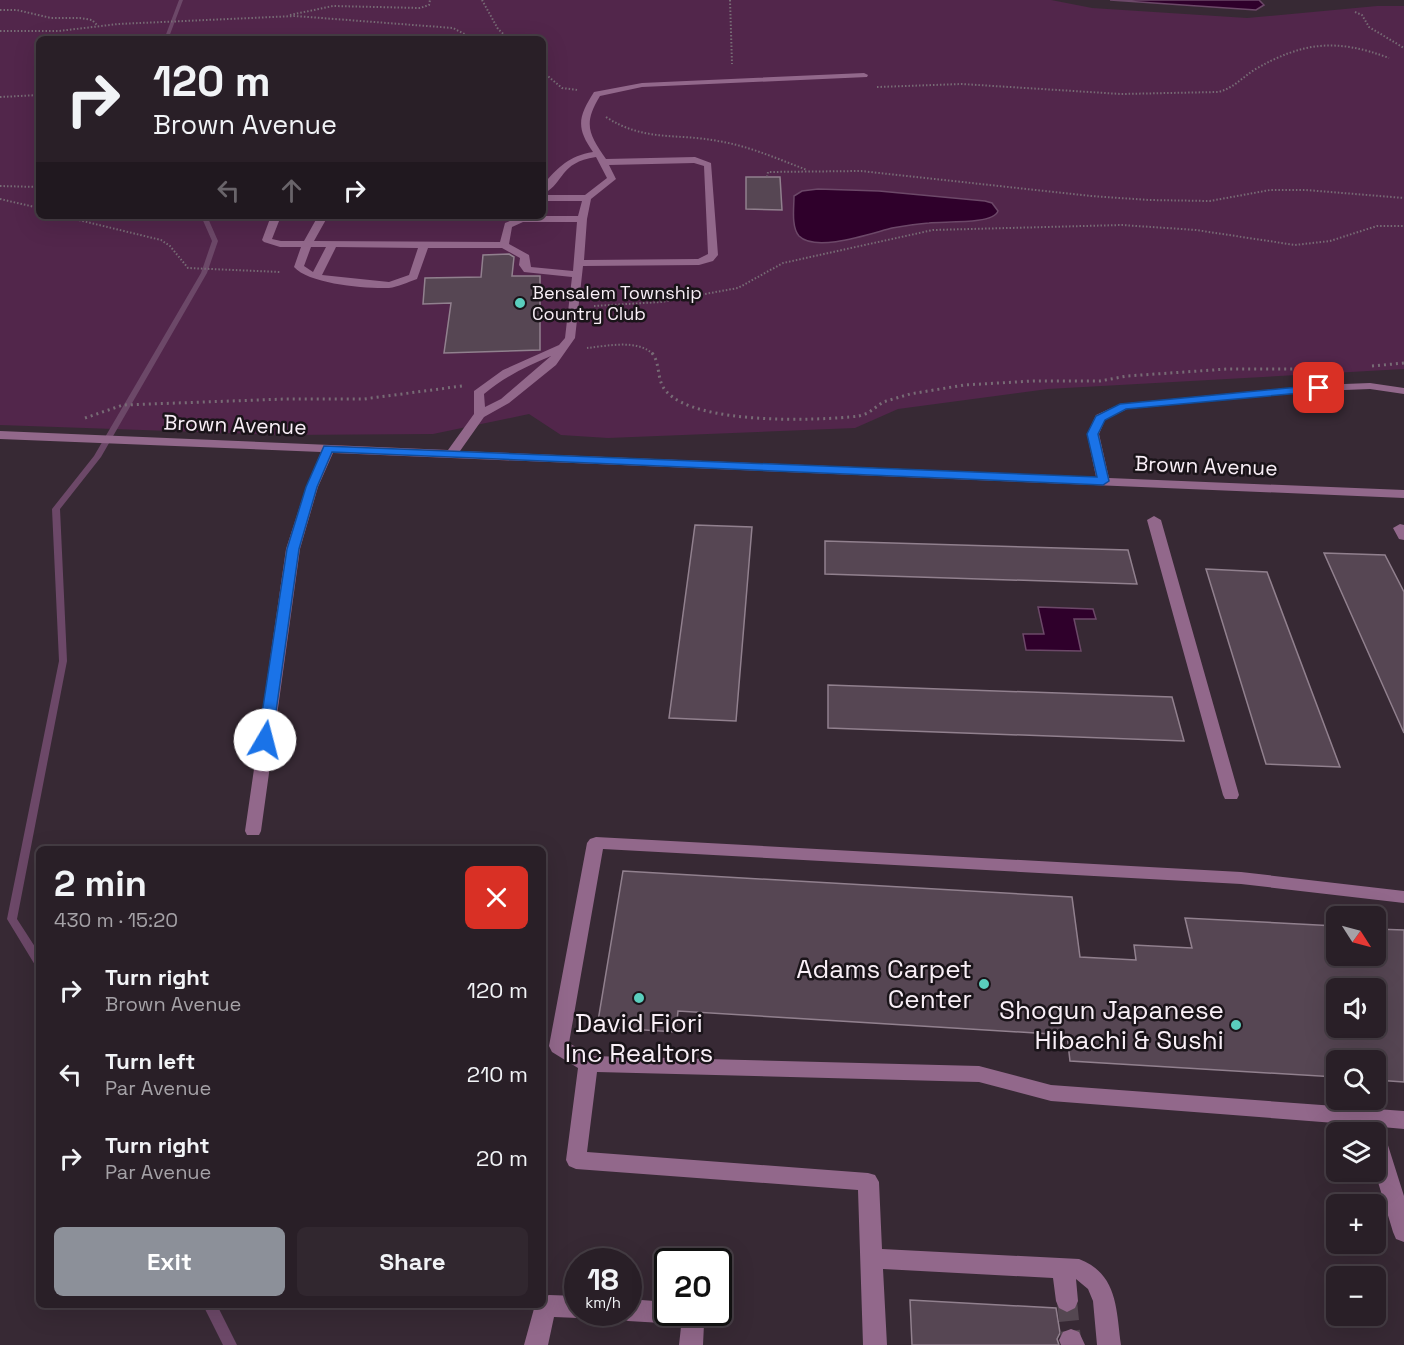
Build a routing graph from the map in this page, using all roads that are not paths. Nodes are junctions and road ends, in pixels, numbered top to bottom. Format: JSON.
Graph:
{"nodes":[{"id":1,"x":864,"y":75,"type":"dead end"},
{"id":2,"x":603,"y":158,"type":"junction"},
{"id":3,"x":546,"y":188,"type":"edge"},
{"id":4,"x":546,"y":198,"type":"edge"},
{"id":5,"x":587,"y":198,"type":"junction"},
{"id":6,"x":275,"y":219,"type":"edge"},
{"id":7,"x":321,"y":219,"type":"edge"},
{"id":8,"x":582,"y":219,"type":"junction"},
{"id":9,"x":308,"y":245,"type":"junction"},
{"id":10,"x":332,"y":245,"type":"junction"},
{"id":11,"x":424,"y":245,"type":"junction"},
{"id":12,"x":504,"y":245,"type":"junction"},
{"id":13,"x":578,"y":263,"type":"junction"},
{"id":14,"x":577,"y":274,"type":"junction"},
{"id":15,"x":316,"y":276,"type":"junction"},
{"id":16,"x":561,"y":348,"type":"junction"},
{"id":17,"x":1404,"y":391,"type":"edge"},
{"id":18,"x":480,"y":414,"type":"junction"},
{"id":19,"x":0,"y":435,"type":"edge"},
{"id":20,"x":328,"y":449,"type":"junction"},
{"id":21,"x":451,"y":454,"type":"junction"},
{"id":22,"x":1103,"y":481,"type":"junction"},
{"id":23,"x":1404,"y":494,"type":"edge"},
{"id":24,"x":1154,"y":520,"type":"dead end"},
{"id":25,"x":1231,"y":795,"type":"dead end"},
{"id":26,"x":252,"y":831,"type":"dead end"},
{"id":27,"x":1404,"y":897,"type":"edge"},
{"id":28,"x":588,"y":1064,"type":"junction"},
{"id":29,"x":1404,"y":1120,"type":"edge"},
{"id":30,"x":1341,"y":1122,"type":"edge"},
{"id":31,"x":1386,"y":1123,"type":"edge"},
{"id":32,"x":1386,"y":1172,"type":"edge"},
{"id":33,"x":1404,"y":1232,"type":"edge"},
{"id":34,"x":871,"y":1258,"type":"junction"},
{"id":35,"x":1063,"y":1268,"type":"junction"},
{"id":36,"x":1067,"y":1301,"type":"tunnel mouth"},
{"id":37,"x":564,"y":1307,"type":"edge"},
{"id":38,"x":642,"y":1312,"type":"edge"},
{"id":39,"x":536,"y":1345,"type":"edge"},
{"id":40,"x":691,"y":1345,"type":"edge"},
{"id":41,"x":875,"y":1345,"type":"edge"},
{"id":42,"x":1109,"y":1345,"type":"edge"}],
"edges":[{"from":1,"to":2,"type":"street"},
{"from":2,"to":3,"type":"street"},
{"from":2,"to":5,"type":"street"},
{"from":2,"to":13,"type":"street"},
{"from":4,"to":5,"type":"street"},
{"from":5,"to":8,"type":"street"},
{"from":6,"to":9,"type":"street"},
{"from":7,"to":9,"type":"street"},
{"from":8,"to":12,"type":"street"},
{"from":8,"to":13,"type":"street"},
{"from":9,"to":10,"type":"street"},
{"from":9,"to":15,"type":"street"},
{"from":10,"to":11,"type":"street"},
{"from":10,"to":15,"type":"street"},
{"from":11,"to":12,"type":"street"},
{"from":11,"to":15,"type":"street"},
{"from":12,"to":14,"type":"street"},
{"from":13,"to":14,"type":"street"},
{"from":14,"to":16,"type":"street"},
{"from":16,"to":18,"type":"street"},
{"from":16,"to":18,"type":"street"},
{"from":17,"to":22,"type":"street"},
{"from":18,"to":21,"type":"street"},
{"from":19,"to":20,"type":"street","name":"Brown Avenue"},
{"from":20,"to":21,"type":"street","name":"Brown Avenue"},
{"from":20,"to":26,"type":"street"},
{"from":21,"to":22,"type":"street","name":"Brown Avenue"},
{"from":22,"to":23,"type":"street","name":"Brown Avenue"},
{"from":24,"to":25,"type":"street"},
{"from":27,"to":28,"type":"street"},
{"from":28,"to":30,"type":"street"},
{"from":28,"to":34,"type":"street"},
{"from":29,"to":31,"type":"street"},
{"from":32,"to":33,"type":"street"},
{"from":34,"to":35,"type":"street"},
{"from":34,"to":41,"type":"street"},
{"from":35,"to":36,"type":"street"},
{"from":35,"to":42,"type":"street"},
{"from":37,"to":39,"type":"street"},
{"from":38,"to":40,"type":"street"}]}
